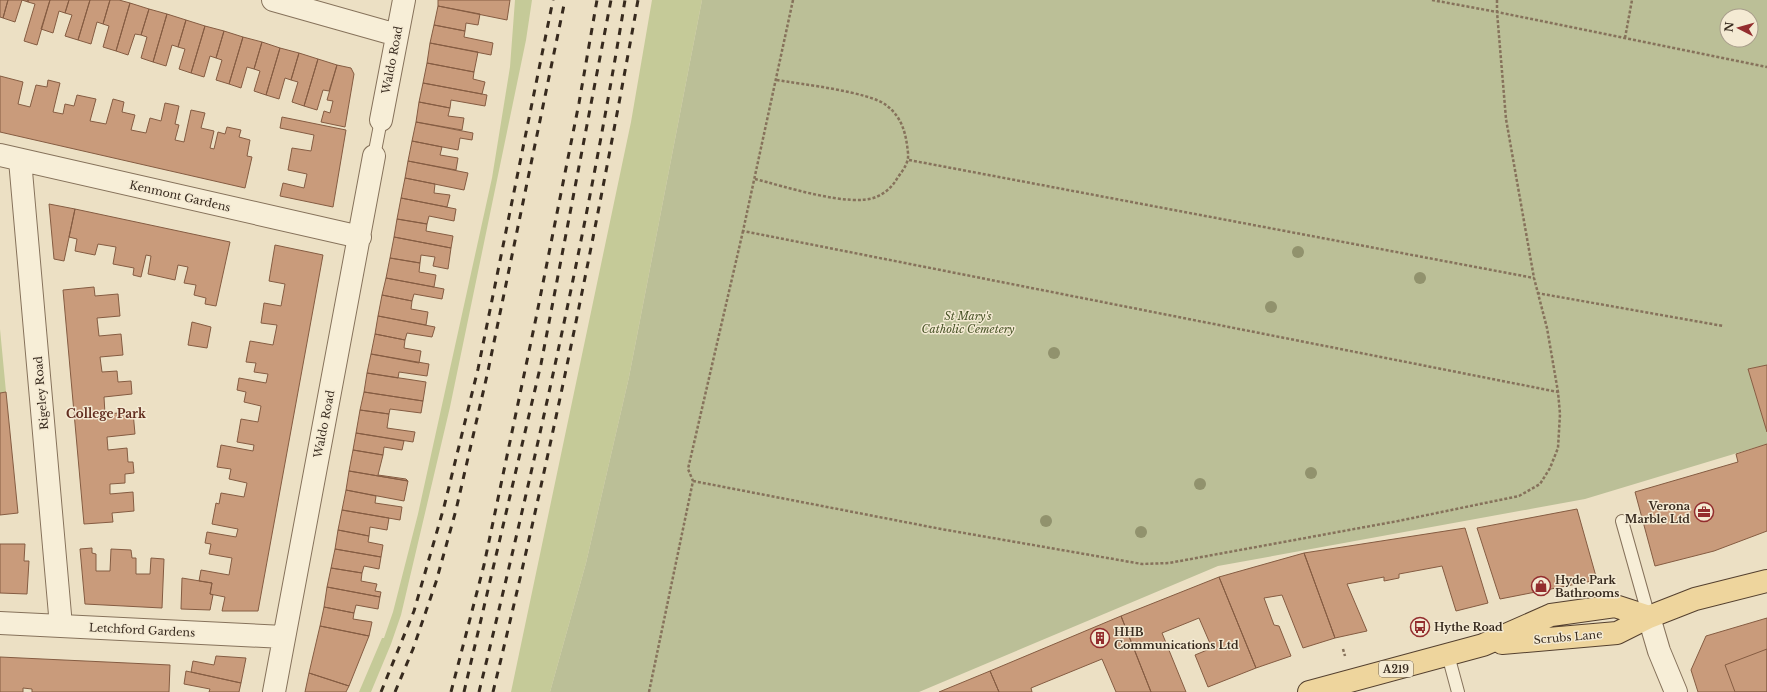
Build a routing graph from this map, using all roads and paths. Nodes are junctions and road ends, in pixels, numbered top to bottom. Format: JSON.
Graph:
{"nodes":[{"id":1,"x":273,"y":0,"type":"edge"},
{"id":2,"x":404,"y":0,"type":"edge"},
{"id":3,"x":793,"y":0,"type":"edge"},
{"id":4,"x":1432,"y":0,"type":"edge"},
{"id":5,"x":1497,"y":0,"type":"edge"},
{"id":6,"x":1632,"y":0,"type":"edge"},
{"id":7,"x":1497,"y":12,"type":"junction"},
{"id":8,"x":397,"y":35,"type":"junction"},
{"id":9,"x":1625,"y":38,"type":"junction"},
{"id":10,"x":1767,"y":67,"type":"edge"},
{"id":11,"x":777,"y":80,"type":"junction"},
{"id":12,"x":381,"y":120,"type":"joint"},
{"id":13,"x":374,"y":156,"type":"joint"},
{"id":14,"x":10,"y":157,"type":"edge"},
{"id":15,"x":909,"y":160,"type":"junction"},
{"id":16,"x":754,"y":179,"type":"junction"},
{"id":17,"x":743,"y":231,"type":"junction"},
{"id":18,"x":360,"y":236,"type":"junction"},
{"id":19,"x":1534,"y":278,"type":"junction"},
{"id":20,"x":1537,"y":293,"type":"junction"},
{"id":21,"x":1723,"y":326,"type":"dead end"},
{"id":22,"x":1558,"y":392,"type":"junction"},
{"id":23,"x":693,"y":481,"type":"junction"},
{"id":24,"x":1622,"y":521,"type":"dead end"},
{"id":25,"x":1767,"y":581,"type":"edge"},
{"id":26,"x":1649,"y":617,"type":"junction"},
{"id":27,"x":0,"y":623,"type":"edge"},
{"id":28,"x":61,"y":626,"type":"junction"},
{"id":29,"x":284,"y":637,"type":"junction"},
{"id":30,"x":1343,"y":649,"type":"dead end"},
{"id":31,"x":1448,"y":655,"type":"junction"},
{"id":32,"x":1345,"y":656,"type":"dead end"},
{"id":33,"x":274,"y":692,"type":"edge"},
{"id":34,"x":649,"y":692,"type":"edge"},
{"id":35,"x":1309,"y":692,"type":"edge"},
{"id":36,"x":1458,"y":692,"type":"edge"},
{"id":37,"x":1676,"y":692,"type":"edge"}],
"edges":[{"from":1,"to":8,"type":"street"},
{"from":2,"to":8,"type":"street","name":"Waldo Road"},
{"from":3,"to":11,"type":"path"},
{"from":4,"to":7,"type":"path"},
{"from":5,"to":7,"type":"path"},
{"from":6,"to":9,"type":"path"},
{"from":7,"to":9,"type":"path"},
{"from":7,"to":19,"type":"path"},
{"from":8,"to":12,"type":"street","name":"Waldo Road"},
{"from":9,"to":10,"type":"path"},
{"from":11,"to":15,"type":"path"},
{"from":11,"to":16,"type":"path"},
{"from":12,"to":13,"type":"lane"},
{"from":13,"to":18,"type":"street","name":"Waldo Road"},
{"from":14,"to":18,"type":"street","name":"Kenmont Gardens"},
{"from":14,"to":28,"type":"street","name":"Rigeley Road"},
{"from":15,"to":16,"type":"path"},
{"from":15,"to":19,"type":"path"},
{"from":16,"to":17,"type":"path"},
{"from":17,"to":22,"type":"path"},
{"from":17,"to":23,"type":"path"},
{"from":18,"to":29,"type":"street","name":"Waldo Road"},
{"from":19,"to":20,"type":"path"},
{"from":20,"to":21,"type":"path"},
{"from":20,"to":22,"type":"path"},
{"from":22,"to":23,"type":"path"},
{"from":23,"to":34,"type":"path"},
{"from":24,"to":26,"type":"lane"},
{"from":25,"to":26,"type":"main road","name":"Scrubs Lane","number":"A219"},
{"from":26,"to":31,"type":"main road","name":"Scrubs Lane","number":"A219"},
{"from":26,"to":37,"type":"street"},
{"from":27,"to":28,"type":"street","name":"Letchford Gardens"},
{"from":28,"to":29,"type":"street","name":"Letchford Gardens"},
{"from":29,"to":33,"type":"street","name":"Waldo Road"},
{"from":30,"to":32,"type":"path"},
{"from":31,"to":35,"type":"main road","name":"Scrubs Lane","number":"A219"},
{"from":31,"to":36,"type":"lane"}]}
